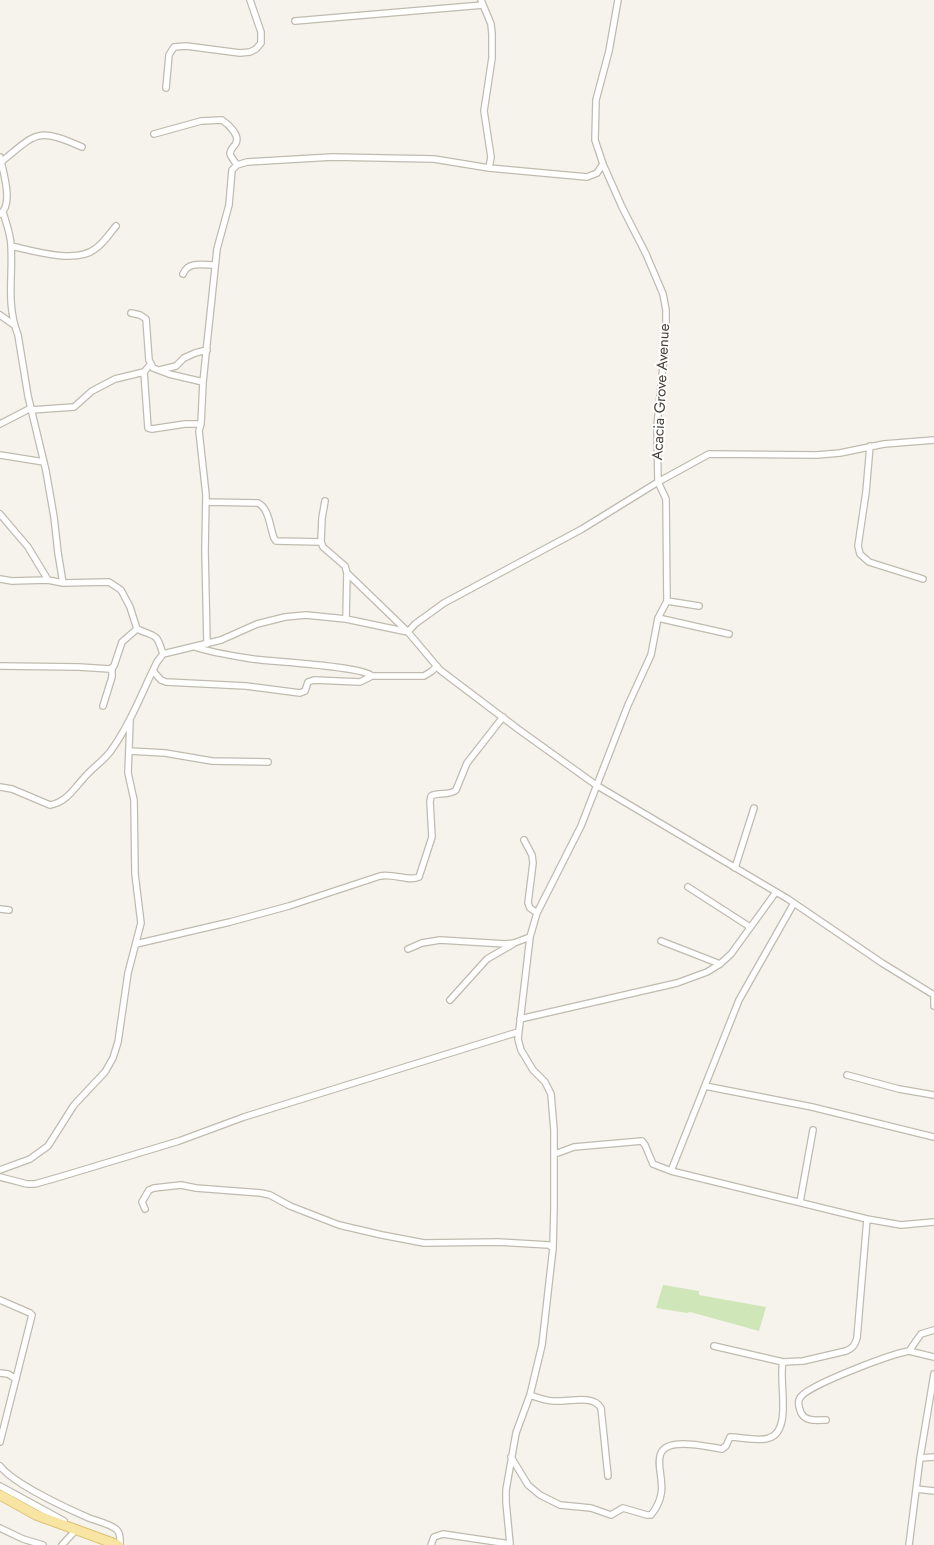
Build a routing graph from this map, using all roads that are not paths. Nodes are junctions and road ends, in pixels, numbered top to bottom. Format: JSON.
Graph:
{"nodes":[{"id":1,"x":250,"y":0,"type":"edge"},
{"id":2,"x":618,"y":0,"type":"edge"},
{"id":3,"x":482,"y":3,"type":"edge"},
{"id":4,"x":295,"y":21,"type":"dead end"},
{"id":5,"x":166,"y":88,"type":"dead end"},
{"id":6,"x":154,"y":134,"type":"dead end"},
{"id":7,"x":82,"y":147,"type":"dead end"},
{"id":8,"x":0,"y":160,"type":"edge"},
{"id":9,"x":236,"y":164,"type":"junction"},
{"id":10,"x":603,"y":164,"type":"junction"},
{"id":11,"x":489,"y":168,"type":"junction"},
{"id":12,"x":1,"y":213,"type":"edge"},
{"id":13,"x":116,"y":226,"type":"dead end"},
{"id":14,"x":11,"y":246,"type":"junction"},
{"id":15,"x":215,"y":265,"type":"junction"},
{"id":16,"x":183,"y":274,"type":"dead end"},
{"id":17,"x":131,"y":313,"type":"dead end"},
{"id":18,"x":0,"y":315,"type":"edge"},
{"id":19,"x":14,"y":325,"type":"junction"},
{"id":20,"x":207,"y":350,"type":"junction"},
{"id":21,"x":150,"y":365,"type":"junction"},
{"id":22,"x":158,"y":370,"type":"junction"},
{"id":23,"x":144,"y":372,"type":"junction"},
{"id":24,"x":203,"y":382,"type":"junction"},
{"id":25,"x":31,"y":409,"type":"junction"},
{"id":26,"x":0,"y":424,"type":"edge"},
{"id":27,"x":201,"y":424,"type":"junction"},
{"id":28,"x":934,"y":440,"type":"edge"},
{"id":29,"x":870,"y":446,"type":"junction"},
{"id":30,"x":0,"y":455,"type":"edge"},
{"id":31,"x":44,"y":462,"type":"junction"},
{"id":32,"x":658,"y":482,"type":"junction"},
{"id":33,"x":325,"y":501,"type":"dead end"},
{"id":34,"x":206,"y":502,"type":"junction"},
{"id":35,"x":0,"y":514,"type":"edge"},
{"id":36,"x":321,"y":542,"type":"junction"},
{"id":37,"x":347,"y":573,"type":"junction"},
{"id":38,"x":0,"y":579,"type":"edge"},
{"id":39,"x":923,"y":579,"type":"dead end"},
{"id":40,"x":48,"y":580,"type":"junction"},
{"id":41,"x":63,"y":583,"type":"junction"},
{"id":42,"x":667,"y":601,"type":"junction"},
{"id":43,"x":699,"y":606,"type":"dead end"},
{"id":44,"x":658,"y":618,"type":"junction"},
{"id":45,"x":346,"y":619,"type":"junction"},
{"id":46,"x":137,"y":629,"type":"junction"},
{"id":47,"x":408,"y":632,"type":"junction"},
{"id":48,"x":730,"y":634,"type":"dead end"},
{"id":49,"x":207,"y":644,"type":"junction"},
{"id":50,"x":194,"y":646,"type":"junction"},
{"id":51,"x":163,"y":654,"type":"junction"},
{"id":52,"x":0,"y":666,"type":"edge"},
{"id":53,"x":437,"y":666,"type":"junction"},
{"id":54,"x":112,"y":668,"type":"junction"},
{"id":55,"x":152,"y":671,"type":"junction"},
{"id":56,"x":372,"y":676,"type":"junction"},
{"id":57,"x":103,"y":706,"type":"dead end"},
{"id":58,"x":503,"y":716,"type":"junction"},
{"id":59,"x":130,"y":720,"type":"junction"},
{"id":60,"x":129,"y":751,"type":"junction"},
{"id":61,"x":268,"y":762,"type":"dead end"},
{"id":62,"x":596,"y":785,"type":"junction"},
{"id":63,"x":0,"y":787,"type":"edge"},
{"id":64,"x":754,"y":808,"type":"dead end"},
{"id":65,"x":524,"y":840,"type":"dead end"},
{"id":66,"x":735,"y":868,"type":"junction"},
{"id":67,"x":688,"y":887,"type":"dead end"},
{"id":68,"x":776,"y":892,"type":"junction"},
{"id":69,"x":794,"y":903,"type":"junction"},
{"id":70,"x":0,"y":909,"type":"edge"},
{"id":71,"x":9,"y":910,"type":"dead end"},
{"id":72,"x":537,"y":913,"type":"junction"},
{"id":73,"x":750,"y":927,"type":"junction"},
{"id":74,"x":530,"y":937,"type":"junction"},
{"id":75,"x":661,"y":941,"type":"dead end"},
{"id":76,"x":136,"y":944,"type":"junction"},
{"id":77,"x":514,"y":944,"type":"junction"},
{"id":78,"x":408,"y":949,"type":"dead end"},
{"id":79,"x":720,"y":964,"type":"junction"},
{"id":80,"x":934,"y":995,"type":"edge"},
{"id":81,"x":450,"y":1000,"type":"dead end"},
{"id":82,"x":934,"y":1006,"type":"edge"},
{"id":83,"x":520,"y":1019,"type":"junction"},
{"id":84,"x":518,"y":1032,"type":"junction"},
{"id":85,"x":846,"y":1075,"type":"dead end"},
{"id":86,"x":705,"y":1086,"type":"junction"},
{"id":87,"x":934,"y":1095,"type":"edge"},
{"id":88,"x":814,"y":1130,"type":"dead end"},
{"id":89,"x":934,"y":1137,"type":"edge"},
{"id":90,"x":555,"y":1154,"type":"junction"},
{"id":91,"x":0,"y":1170,"type":"edge"},
{"id":92,"x":671,"y":1171,"type":"junction"},
{"id":93,"x":0,"y":1177,"type":"edge"},
{"id":94,"x":800,"y":1202,"type":"junction"},
{"id":95,"x":145,"y":1209,"type":"dead end"},
{"id":96,"x":867,"y":1219,"type":"junction"},
{"id":97,"x":934,"y":1222,"type":"edge"},
{"id":98,"x":552,"y":1248,"type":"junction"},
{"id":99,"x":0,"y":1300,"type":"edge"},
{"id":100,"x":934,"y":1330,"type":"edge"},
{"id":101,"x":714,"y":1346,"type":"dead end"},
{"id":102,"x":909,"y":1351,"type":"junction"},
{"id":103,"x":934,"y":1357,"type":"edge"},
{"id":104,"x":783,"y":1362,"type":"junction"},
{"id":105,"x":0,"y":1373,"type":"edge"},
{"id":106,"x":934,"y":1378,"type":"edge"},
{"id":107,"x":16,"y":1379,"type":"junction"},
{"id":108,"x":530,"y":1395,"type":"junction"},
{"id":109,"x":826,"y":1420,"type":"dead end"},
{"id":110,"x":0,"y":1442,"type":"edge"},
{"id":111,"x":511,"y":1457,"type":"junction"},
{"id":112,"x":934,"y":1457,"type":"edge"},
{"id":113,"x":920,"y":1458,"type":"junction"},
{"id":114,"x":0,"y":1466,"type":"edge"},
{"id":115,"x":608,"y":1476,"type":"dead end"},
{"id":116,"x":0,"y":1486,"type":"edge"},
{"id":117,"x":916,"y":1489,"type":"junction"},
{"id":118,"x":934,"y":1491,"type":"edge"},
{"id":119,"x":0,"y":1495,"type":"edge"},
{"id":120,"x":0,"y":1528,"type":"edge"},
{"id":121,"x":76,"y":1531,"type":"junction"},
{"id":122,"x":25,"y":1542,"type":"edge"},
{"id":123,"x":43,"y":1545,"type":"edge"},
{"id":124,"x":62,"y":1545,"type":"edge"},
{"id":125,"x":119,"y":1545,"type":"edge"},
{"id":126,"x":432,"y":1545,"type":"edge"},
{"id":127,"x":909,"y":1545,"type":"edge"}],
"edges":[{"from":1,"to":5,"type":"street"},
{"from":2,"to":10,"type":"street","name":"Acacia Grove Avenue"},
{"from":3,"to":4,"type":"street"},
{"from":3,"to":11,"type":"street"},
{"from":6,"to":9,"type":"street"},
{"from":7,"to":8,"type":"street"},
{"from":8,"to":12,"type":"street"},
{"from":9,"to":11,"type":"street"},
{"from":9,"to":15,"type":"street"},
{"from":10,"to":11,"type":"street"},
{"from":10,"to":32,"type":"street","name":"Acacia Grove Avenue"},
{"from":12,"to":14,"type":"street"},
{"from":13,"to":14,"type":"street"},
{"from":14,"to":19,"type":"street"},
{"from":15,"to":16,"type":"street"},
{"from":15,"to":20,"type":"street"},
{"from":17,"to":21,"type":"street"},
{"from":18,"to":19,"type":"street"},
{"from":19,"to":25,"type":"street"},
{"from":20,"to":22,"type":"street"},
{"from":20,"to":24,"type":"street"},
{"from":21,"to":22,"type":"street"},
{"from":21,"to":23,"type":"street"},
{"from":22,"to":24,"type":"street"},
{"from":23,"to":25,"type":"street"},
{"from":23,"to":27,"type":"street"},
{"from":24,"to":27,"type":"street"},
{"from":25,"to":26,"type":"street"},
{"from":25,"to":31,"type":"street"},
{"from":27,"to":34,"type":"street"},
{"from":28,"to":29,"type":"street"},
{"from":29,"to":32,"type":"street"},
{"from":29,"to":39,"type":"street"},
{"from":30,"to":31,"type":"street"},
{"from":31,"to":41,"type":"street"},
{"from":32,"to":42,"type":"street","name":"Acacia Grove Avenue"},
{"from":32,"to":47,"type":"street"},
{"from":33,"to":36,"type":"street"},
{"from":34,"to":36,"type":"street"},
{"from":34,"to":49,"type":"street"},
{"from":35,"to":40,"type":"street"},
{"from":36,"to":37,"type":"street"},
{"from":37,"to":45,"type":"street"},
{"from":37,"to":47,"type":"street"},
{"from":38,"to":40,"type":"street"},
{"from":40,"to":41,"type":"street"},
{"from":41,"to":46,"type":"street"},
{"from":42,"to":43,"type":"street"},
{"from":42,"to":44,"type":"street","name":"Acacia Grove Avenue"},
{"from":44,"to":48,"type":"street"},
{"from":44,"to":62,"type":"street","name":"Acacia Grove Avenue"},
{"from":45,"to":47,"type":"street"},
{"from":45,"to":49,"type":"street"},
{"from":46,"to":51,"type":"street"},
{"from":46,"to":54,"type":"street"},
{"from":47,"to":53,"type":"street"},
{"from":49,"to":50,"type":"street"},
{"from":50,"to":51,"type":"street"},
{"from":50,"to":56,"type":"street"},
{"from":51,"to":55,"type":"street"},
{"from":52,"to":54,"type":"street"},
{"from":53,"to":56,"type":"street"},
{"from":53,"to":58,"type":"street"},
{"from":54,"to":57,"type":"street"},
{"from":55,"to":56,"type":"street"},
{"from":55,"to":59,"type":"street"},
{"from":58,"to":62,"type":"street"},
{"from":58,"to":76,"type":"street"},
{"from":59,"to":60,"type":"street"},
{"from":59,"to":63,"type":"street"},
{"from":60,"to":61,"type":"street"},
{"from":60,"to":76,"type":"street"},
{"from":62,"to":66,"type":"street"},
{"from":62,"to":72,"type":"street","name":"Acacia Grove Avenue"},
{"from":64,"to":66,"type":"street"},
{"from":65,"to":72,"type":"street"},
{"from":66,"to":68,"type":"street"},
{"from":67,"to":73,"type":"street"},
{"from":68,"to":69,"type":"street"},
{"from":68,"to":73,"type":"street"},
{"from":69,"to":80,"type":"street"},
{"from":69,"to":86,"type":"street"},
{"from":70,"to":71,"type":"street"},
{"from":72,"to":74,"type":"street","name":"Acacia Grove Avenue"},
{"from":73,"to":79,"type":"street"},
{"from":74,"to":77,"type":"street"},
{"from":74,"to":83,"type":"street","name":"Acacia Grove Avenue"},
{"from":75,"to":79,"type":"street"},
{"from":76,"to":91,"type":"street"},
{"from":77,"to":78,"type":"street"},
{"from":77,"to":81,"type":"street"},
{"from":79,"to":83,"type":"street"},
{"from":80,"to":82,"type":"street"},
{"from":83,"to":84,"type":"street","name":"Acacia Grove Avenue"},
{"from":84,"to":90,"type":"street"},
{"from":84,"to":93,"type":"street"},
{"from":85,"to":87,"type":"street"},
{"from":86,"to":89,"type":"street"},
{"from":86,"to":92,"type":"street"},
{"from":88,"to":94,"type":"street"},
{"from":90,"to":92,"type":"street"},
{"from":90,"to":98,"type":"street"},
{"from":92,"to":94,"type":"street"},
{"from":94,"to":96,"type":"street"},
{"from":95,"to":98,"type":"street"},
{"from":96,"to":97,"type":"street"},
{"from":96,"to":104,"type":"street"},
{"from":98,"to":108,"type":"street"},
{"from":99,"to":107,"type":"street"},
{"from":100,"to":102,"type":"street"},
{"from":101,"to":104,"type":"street"},
{"from":102,"to":103,"type":"street"},
{"from":102,"to":109,"type":"street"},
{"from":104,"to":111,"type":"street"},
{"from":105,"to":107,"type":"street"},
{"from":106,"to":113,"type":"street"},
{"from":107,"to":110,"type":"street"},
{"from":108,"to":111,"type":"street"},
{"from":108,"to":115,"type":"street"},
{"from":111,"to":126,"type":"street"},
{"from":112,"to":113,"type":"street"},
{"from":113,"to":117,"type":"street"},
{"from":114,"to":125,"type":"street"},
{"from":116,"to":121,"type":"street"},
{"from":117,"to":118,"type":"street"},
{"from":117,"to":127,"type":"street"},
{"from":119,"to":121,"type":"main road"},
{"from":120,"to":122,"type":"street"},
{"from":121,"to":124,"type":"street"},
{"from":121,"to":125,"type":"main road"},
{"from":122,"to":123,"type":"street"}]}
